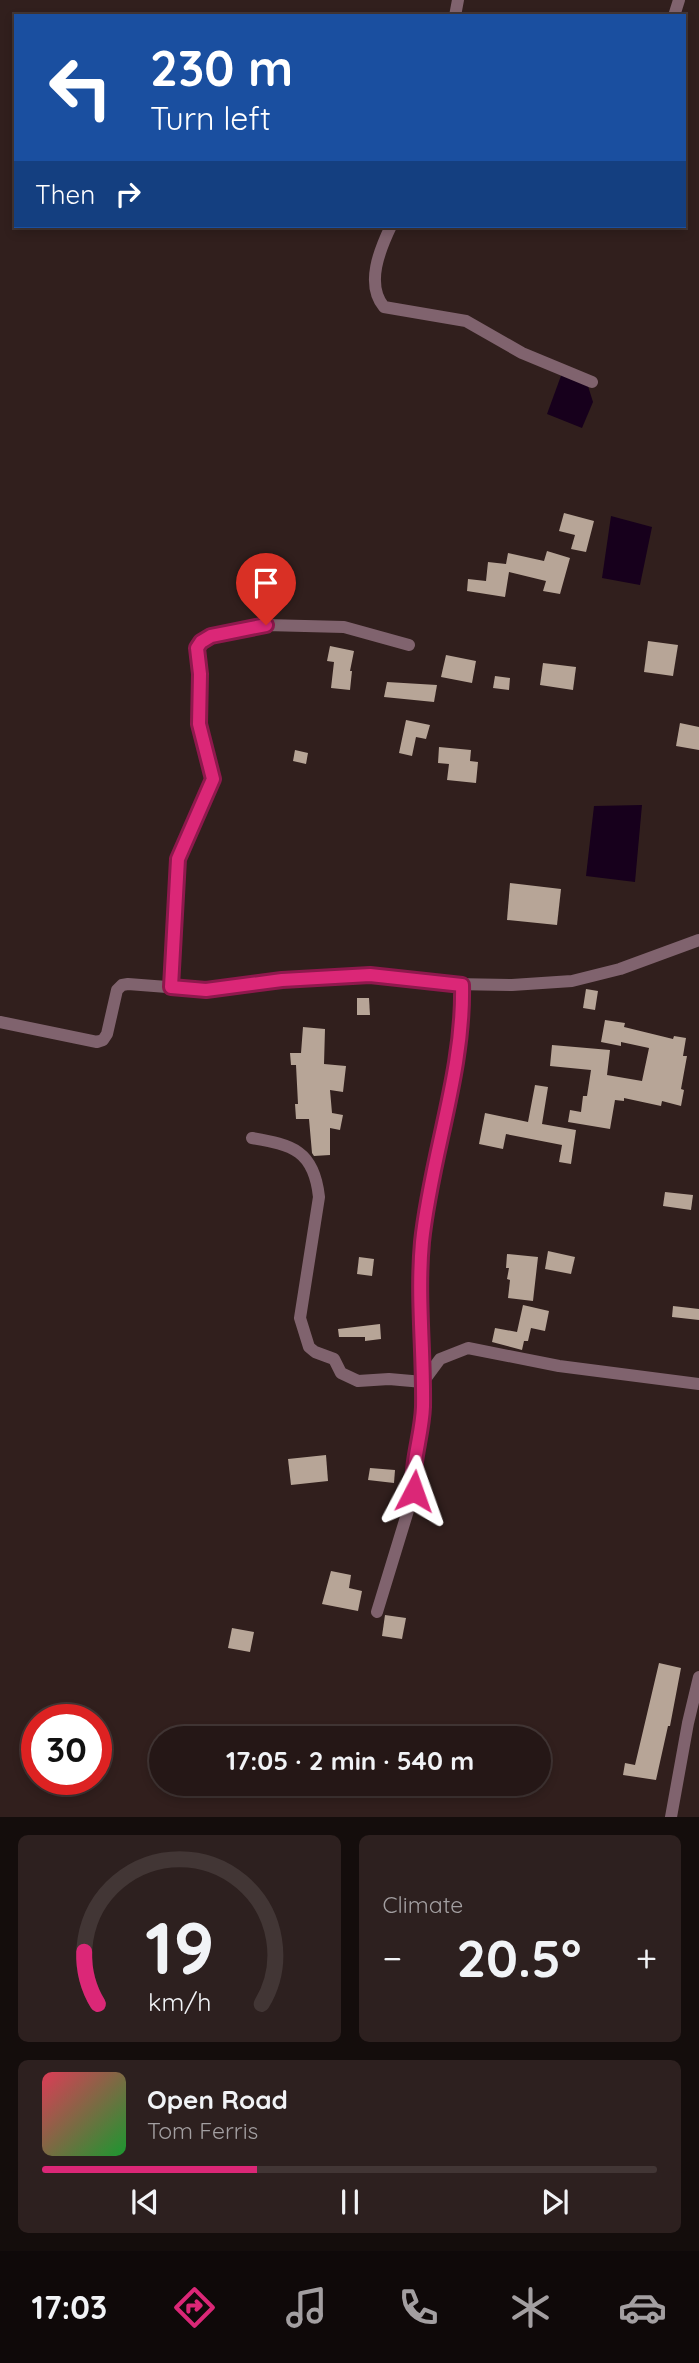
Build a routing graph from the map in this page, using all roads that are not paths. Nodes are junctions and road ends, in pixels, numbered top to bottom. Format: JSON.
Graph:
{"nodes":[{"id":1,"x":390,"y":228,"type":"edge"},
{"id":2,"x":592,"y":382,"type":"dead end"},
{"id":3,"x":409,"y":645,"type":"dead end"},
{"id":4,"x":699,"y":940,"type":"edge"},
{"id":5,"x":462,"y":985,"type":"junction"},
{"id":6,"x":171,"y":987,"type":"junction"},
{"id":7,"x":0,"y":1022,"type":"edge"},
{"id":8,"x":252,"y":1138,"type":"dead end"},
{"id":9,"x":423,"y":1382,"type":"junction"},
{"id":10,"x":699,"y":1384,"type":"edge"},
{"id":11,"x":377,"y":1612,"type":"dead end"},
{"id":12,"x":699,"y":1677,"type":"edge"},
{"id":13,"x":671,"y":1817,"type":"edge"}],
"edges":[{"from":1,"to":2,"type":"street"},
{"from":3,"to":6,"type":"street"},
{"from":4,"to":5,"type":"street"},
{"from":5,"to":6,"type":"street"},
{"from":5,"to":9,"type":"street"},
{"from":6,"to":7,"type":"street"},
{"from":8,"to":9,"type":"street"},
{"from":9,"to":10,"type":"street"},
{"from":9,"to":11,"type":"street"},
{"from":12,"to":13,"type":"street"}]}
